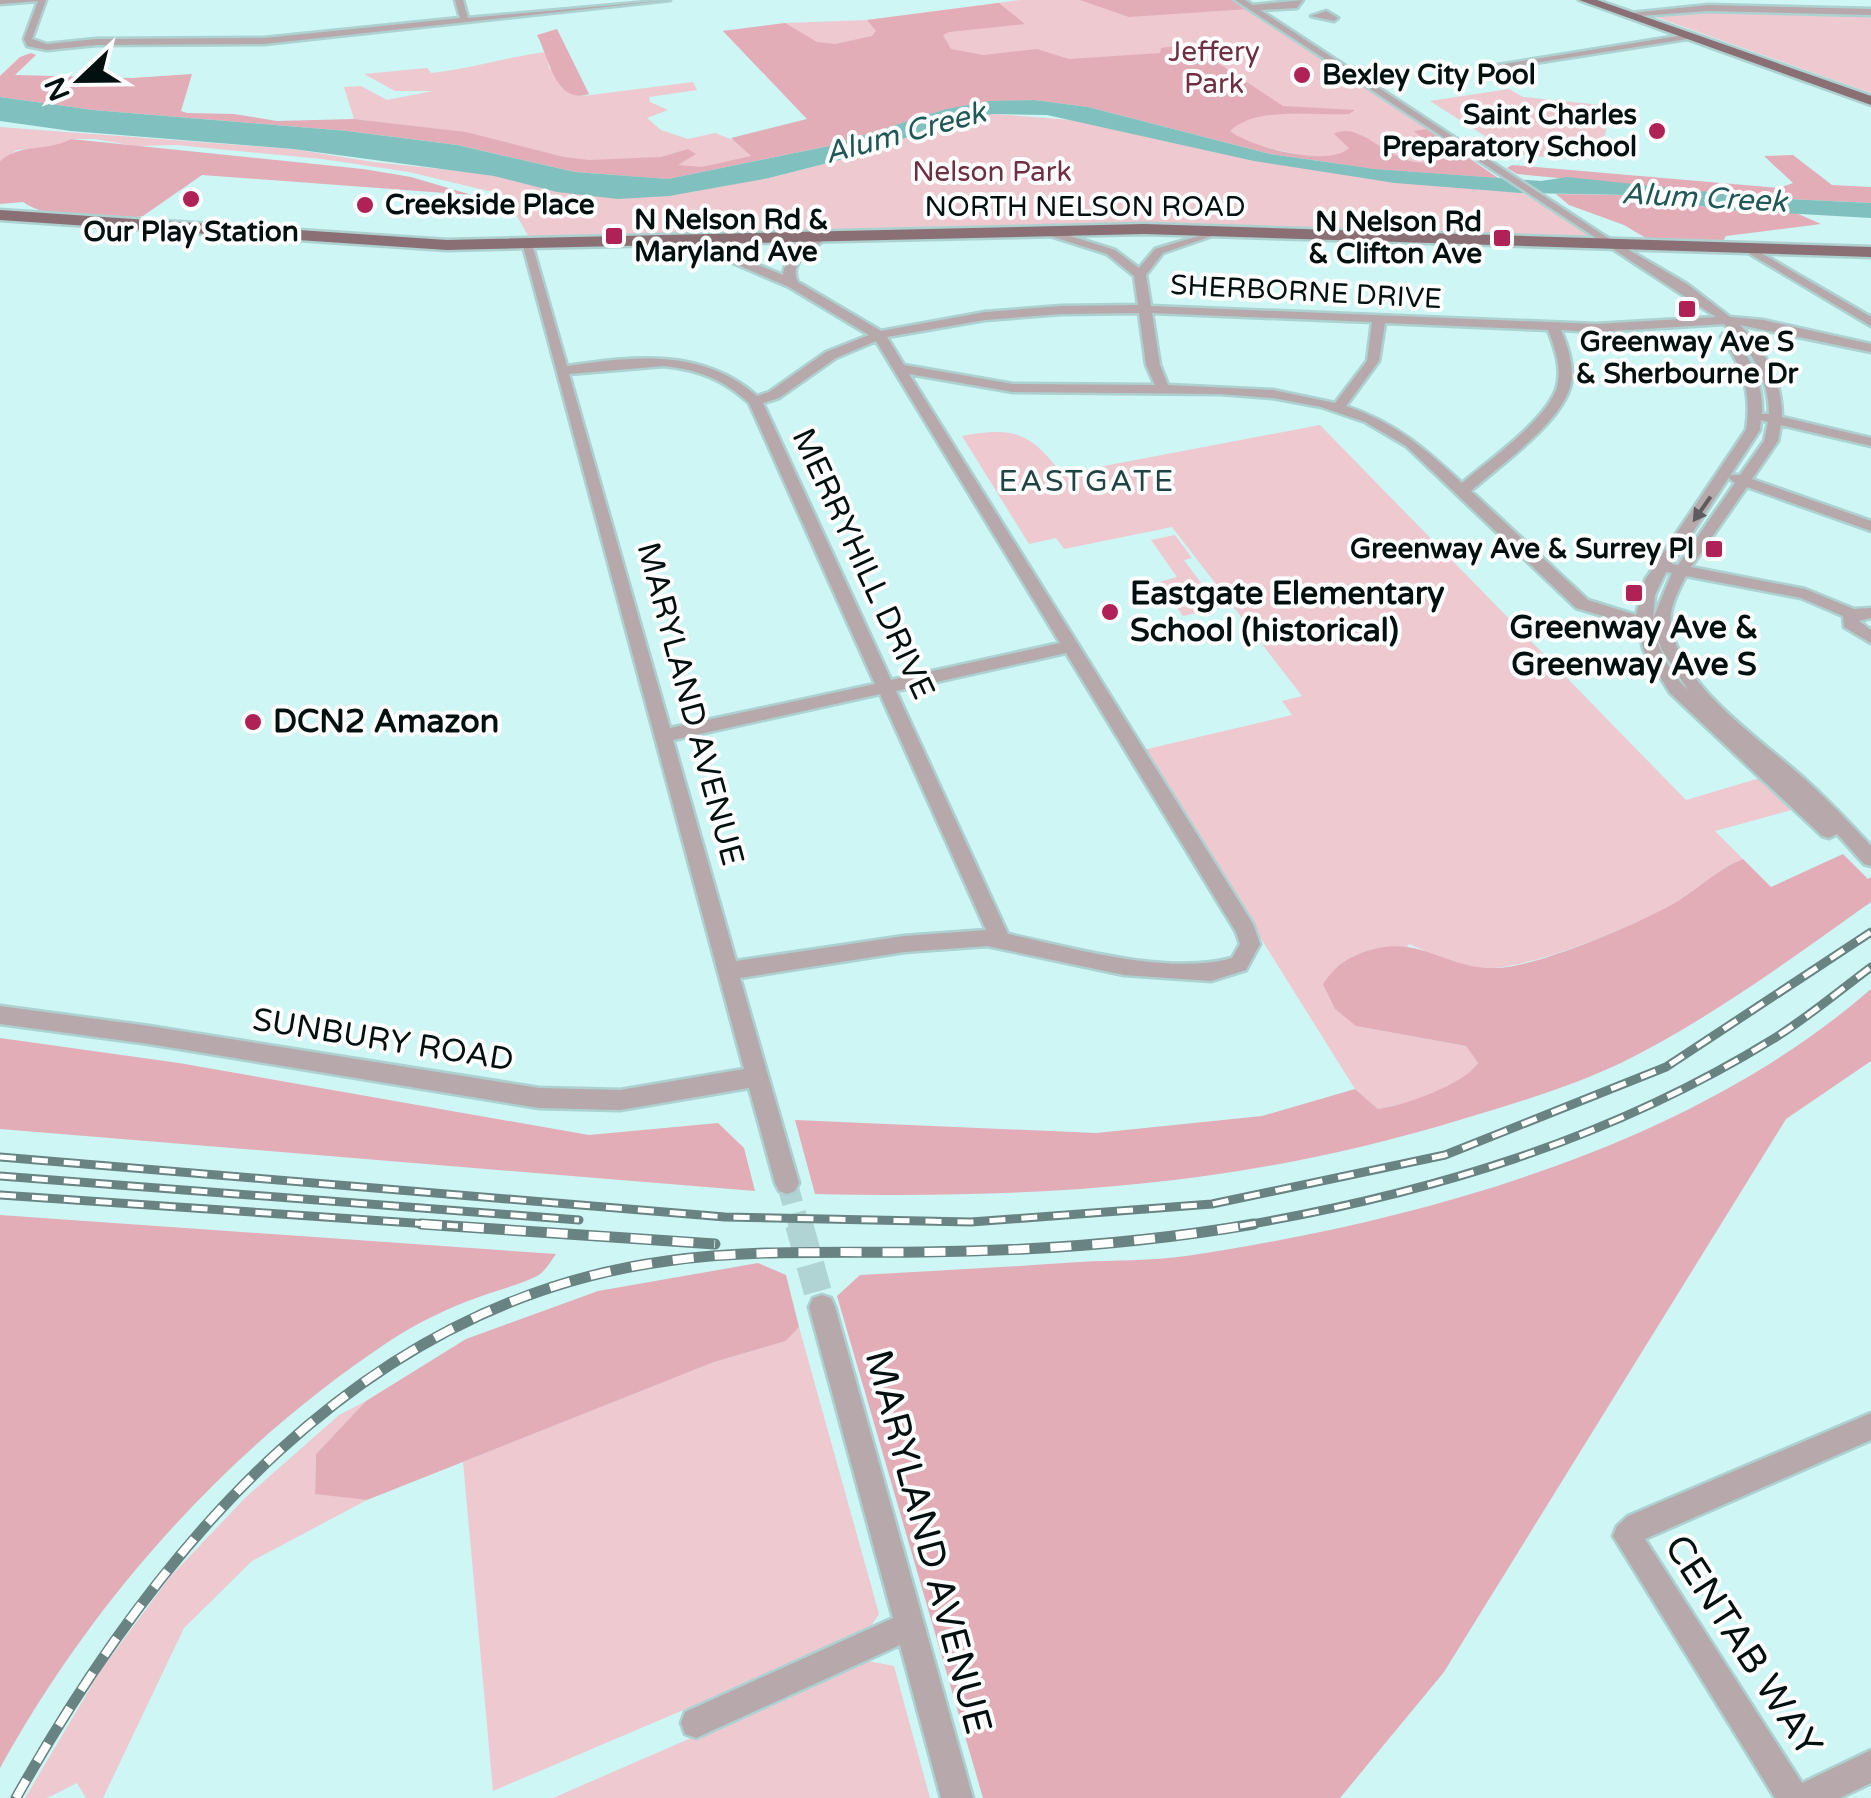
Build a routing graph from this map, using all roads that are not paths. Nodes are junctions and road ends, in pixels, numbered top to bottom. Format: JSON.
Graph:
{"nodes":[{"id":1,"x":34,"y":0,"type":"edge"},
{"id":2,"x":42,"y":0,"type":"edge"},
{"id":3,"x":459,"y":0,"type":"edge"},
{"id":4,"x":666,"y":0,"type":"edge"},
{"id":5,"x":1239,"y":0,"type":"edge"},
{"id":6,"x":1586,"y":0,"type":"edge"},
{"id":7,"x":648,"y":1,"type":"edge"},
{"id":8,"x":0,"y":2,"type":"edge"},
{"id":9,"x":1295,"y":3,"type":"edge"},
{"id":10,"x":1252,"y":8,"type":"junction"},
{"id":11,"x":1871,"y":12,"type":"edge"},
{"id":12,"x":1626,"y":14,"type":"junction"},
{"id":13,"x":1315,"y":16,"type":"dead end"},
{"id":14,"x":465,"y":21,"type":"junction"},
{"id":15,"x":1687,"y":36,"type":"junction"},
{"id":16,"x":1484,"y":69,"type":"dead end"},
{"id":17,"x":1871,"y":100,"type":"edge"},
{"id":18,"x":0,"y":215,"type":"edge"},
{"id":19,"x":1046,"y":231,"type":"junction"},
{"id":20,"x":1214,"y":232,"type":"junction"},
{"id":21,"x":822,"y":237,"type":"junction"},
{"id":22,"x":688,"y":240,"type":"junction"},
{"id":23,"x":526,"y":244,"type":"junction"},
{"id":24,"x":1614,"y":246,"type":"junction"},
{"id":25,"x":1749,"y":249,"type":"junction"},
{"id":26,"x":1871,"y":252,"type":"edge"},
{"id":27,"x":1140,"y":275,"type":"junction"},
{"id":28,"x":793,"y":284,"type":"junction"},
{"id":29,"x":1145,"y":310,"type":"junction"},
{"id":30,"x":1379,"y":320,"type":"junction"},
{"id":31,"x":1720,"y":321,"type":"junction"},
{"id":32,"x":1871,"y":322,"type":"edge"},
{"id":33,"x":1553,"y":327,"type":"junction"},
{"id":34,"x":878,"y":335,"type":"junction"},
{"id":35,"x":1871,"y":348,"type":"edge"},
{"id":36,"x":900,"y":368,"type":"junction"},
{"id":37,"x":562,"y":371,"type":"junction"},
{"id":38,"x":1164,"y":391,"type":"junction"},
{"id":39,"x":756,"y":401,"type":"junction"},
{"id":40,"x":1339,"y":406,"type":"junction"},
{"id":41,"x":1756,"y":415,"type":"junction"},
{"id":42,"x":1778,"y":419,"type":"junction"},
{"id":43,"x":1871,"y":442,"type":"edge"},
{"id":44,"x":1726,"y":474,"type":"junction"},
{"id":45,"x":1744,"y":480,"type":"junction"},
{"id":46,"x":1462,"y":491,"type":"junction"},
{"id":47,"x":1871,"y":526,"type":"edge"},
{"id":48,"x":1662,"y":566,"type":"junction"},
{"id":49,"x":1682,"y":571,"type":"junction"},
{"id":50,"x":1871,"y":613,"type":"edge"},
{"id":51,"x":1852,"y":614,"type":"junction"},
{"id":52,"x":1642,"y":622,"type":"junction"},
{"id":53,"x":1662,"y":626,"type":"junction"},
{"id":54,"x":1871,"y":638,"type":"edge"},
{"id":55,"x":1072,"y":646,"type":"junction"},
{"id":56,"x":886,"y":688,"type":"junction"},
{"id":57,"x":663,"y":736,"type":"junction"},
{"id":58,"x":1871,"y":861,"type":"edge"},
{"id":59,"x":1000,"y":939,"type":"junction"},
{"id":60,"x":728,"y":971,"type":"junction"},
{"id":61,"x":0,"y":1016,"type":"edge"},
{"id":62,"x":756,"y":1077,"type":"junction"},
{"id":63,"x":787,"y":1182,"type":"tunnel mouth"},
{"id":64,"x":822,"y":1306,"type":"tunnel mouth"},
{"id":65,"x":1871,"y":1426,"type":"edge"},
{"id":66,"x":910,"y":1626,"type":"junction"},
{"id":67,"x":696,"y":1723,"type":"dead end"},
{"id":68,"x":1871,"y":1766,"type":"edge"},
{"id":69,"x":957,"y":1798,"type":"edge"},
{"id":70,"x":1793,"y":1798,"type":"edge"},
{"id":71,"x":1806,"y":1798,"type":"edge"}],
"edges":[{"from":1,"to":8,"type":"street"},
{"from":2,"to":14,"type":"street"},
{"from":3,"to":14,"type":"street"},
{"from":4,"to":7,"type":"street"},
{"from":5,"to":10,"type":"street"},
{"from":6,"to":12,"type":"main road"},
{"from":7,"to":14,"type":"street"},
{"from":9,"to":10,"type":"street"},
{"from":9,"to":13,"type":"street"},
{"from":10,"to":24,"type":"street"},
{"from":11,"to":12,"type":"street"},
{"from":12,"to":15,"type":"main road"},
{"from":15,"to":16,"type":"street"},
{"from":15,"to":17,"type":"main road"},
{"from":18,"to":23,"type":"main road","name":"NORTH NELSON ROAD"},
{"from":19,"to":20,"type":"main road","name":"NORTH NELSON ROAD"},
{"from":19,"to":21,"type":"main road","name":"NORTH NELSON ROAD"},
{"from":19,"to":27,"type":"street"},
{"from":20,"to":24,"type":"main road","name":"NORTH NELSON ROAD"},
{"from":20,"to":27,"type":"street"},
{"from":21,"to":22,"type":"main road","name":"NORTH NELSON ROAD"},
{"from":21,"to":28,"type":"street"},
{"from":22,"to":23,"type":"main road","name":"NORTH NELSON ROAD"},
{"from":22,"to":28,"type":"street"},
{"from":23,"to":37,"type":"street","name":"MARYLAND AVENUE"},
{"from":24,"to":25,"type":"main road","name":"NORTH NELSON ROAD"},
{"from":24,"to":31,"type":"street"},
{"from":25,"to":26,"type":"main road","name":"NORTH NELSON ROAD"},
{"from":25,"to":32,"type":"street"},
{"from":27,"to":29,"type":"street"},
{"from":28,"to":34,"type":"street"},
{"from":29,"to":30,"type":"street","name":"SHERBORNE DRIVE"},
{"from":29,"to":34,"type":"street","name":"SHERBORNE DRIVE"},
{"from":29,"to":38,"type":"street"},
{"from":30,"to":33,"type":"street","name":"SHERBORNE DRIVE"},
{"from":30,"to":40,"type":"street"},
{"from":31,"to":33,"type":"street","name":"SHERBORNE DRIVE"},
{"from":31,"to":35,"type":"street","name":"SHERBORNE DRIVE"},
{"from":31,"to":41,"type":"street"},
{"from":31,"to":42,"type":"street"},
{"from":33,"to":46,"type":"street"},
{"from":34,"to":36,"type":"street"},
{"from":34,"to":39,"type":"street","name":"SHERBORNE DRIVE"},
{"from":36,"to":38,"type":"street"},
{"from":36,"to":55,"type":"street"},
{"from":37,"to":39,"type":"street","name":"MERRYHILL DRIVE"},
{"from":37,"to":57,"type":"street","name":"MARYLAND AVENUE"},
{"from":38,"to":40,"type":"street"},
{"from":39,"to":56,"type":"street","name":"MERRYHILL DRIVE"},
{"from":40,"to":46,"type":"street"},
{"from":41,"to":42,"type":"street"},
{"from":41,"to":44,"type":"street"},
{"from":42,"to":43,"type":"street"},
{"from":42,"to":45,"type":"street"},
{"from":44,"to":45,"type":"street"},
{"from":44,"to":48,"type":"street","one_way":true},
{"from":45,"to":47,"type":"street"},
{"from":45,"to":49,"type":"street"},
{"from":46,"to":52,"type":"street"},
{"from":48,"to":49,"type":"street"},
{"from":48,"to":52,"type":"street"},
{"from":49,"to":51,"type":"street"},
{"from":49,"to":53,"type":"street"},
{"from":50,"to":51,"type":"street"},
{"from":51,"to":54,"type":"street"},
{"from":52,"to":53,"type":"street"},
{"from":52,"to":58,"type":"street"},
{"from":53,"to":58,"type":"street"},
{"from":55,"to":56,"type":"street"},
{"from":55,"to":59,"type":"street"},
{"from":56,"to":57,"type":"street"},
{"from":56,"to":59,"type":"street","name":"MERRYHILL DRIVE"},
{"from":57,"to":60,"type":"street","name":"MARYLAND AVENUE"},
{"from":59,"to":60,"type":"street"},
{"from":60,"to":62,"type":"street","name":"MARYLAND AVENUE"},
{"from":61,"to":62,"type":"street","name":"SUNBURY ROAD"},
{"from":62,"to":63,"type":"street","name":"MARYLAND AVENUE"},
{"from":64,"to":66,"type":"street","name":"MARYLAND AVENUE"},
{"from":65,"to":70,"type":"street","name":"CENTAB WAY"},
{"from":66,"to":67,"type":"street"},
{"from":66,"to":69,"type":"street","name":"MARYLAND AVENUE"},
{"from":68,"to":71,"type":"street"}]}
